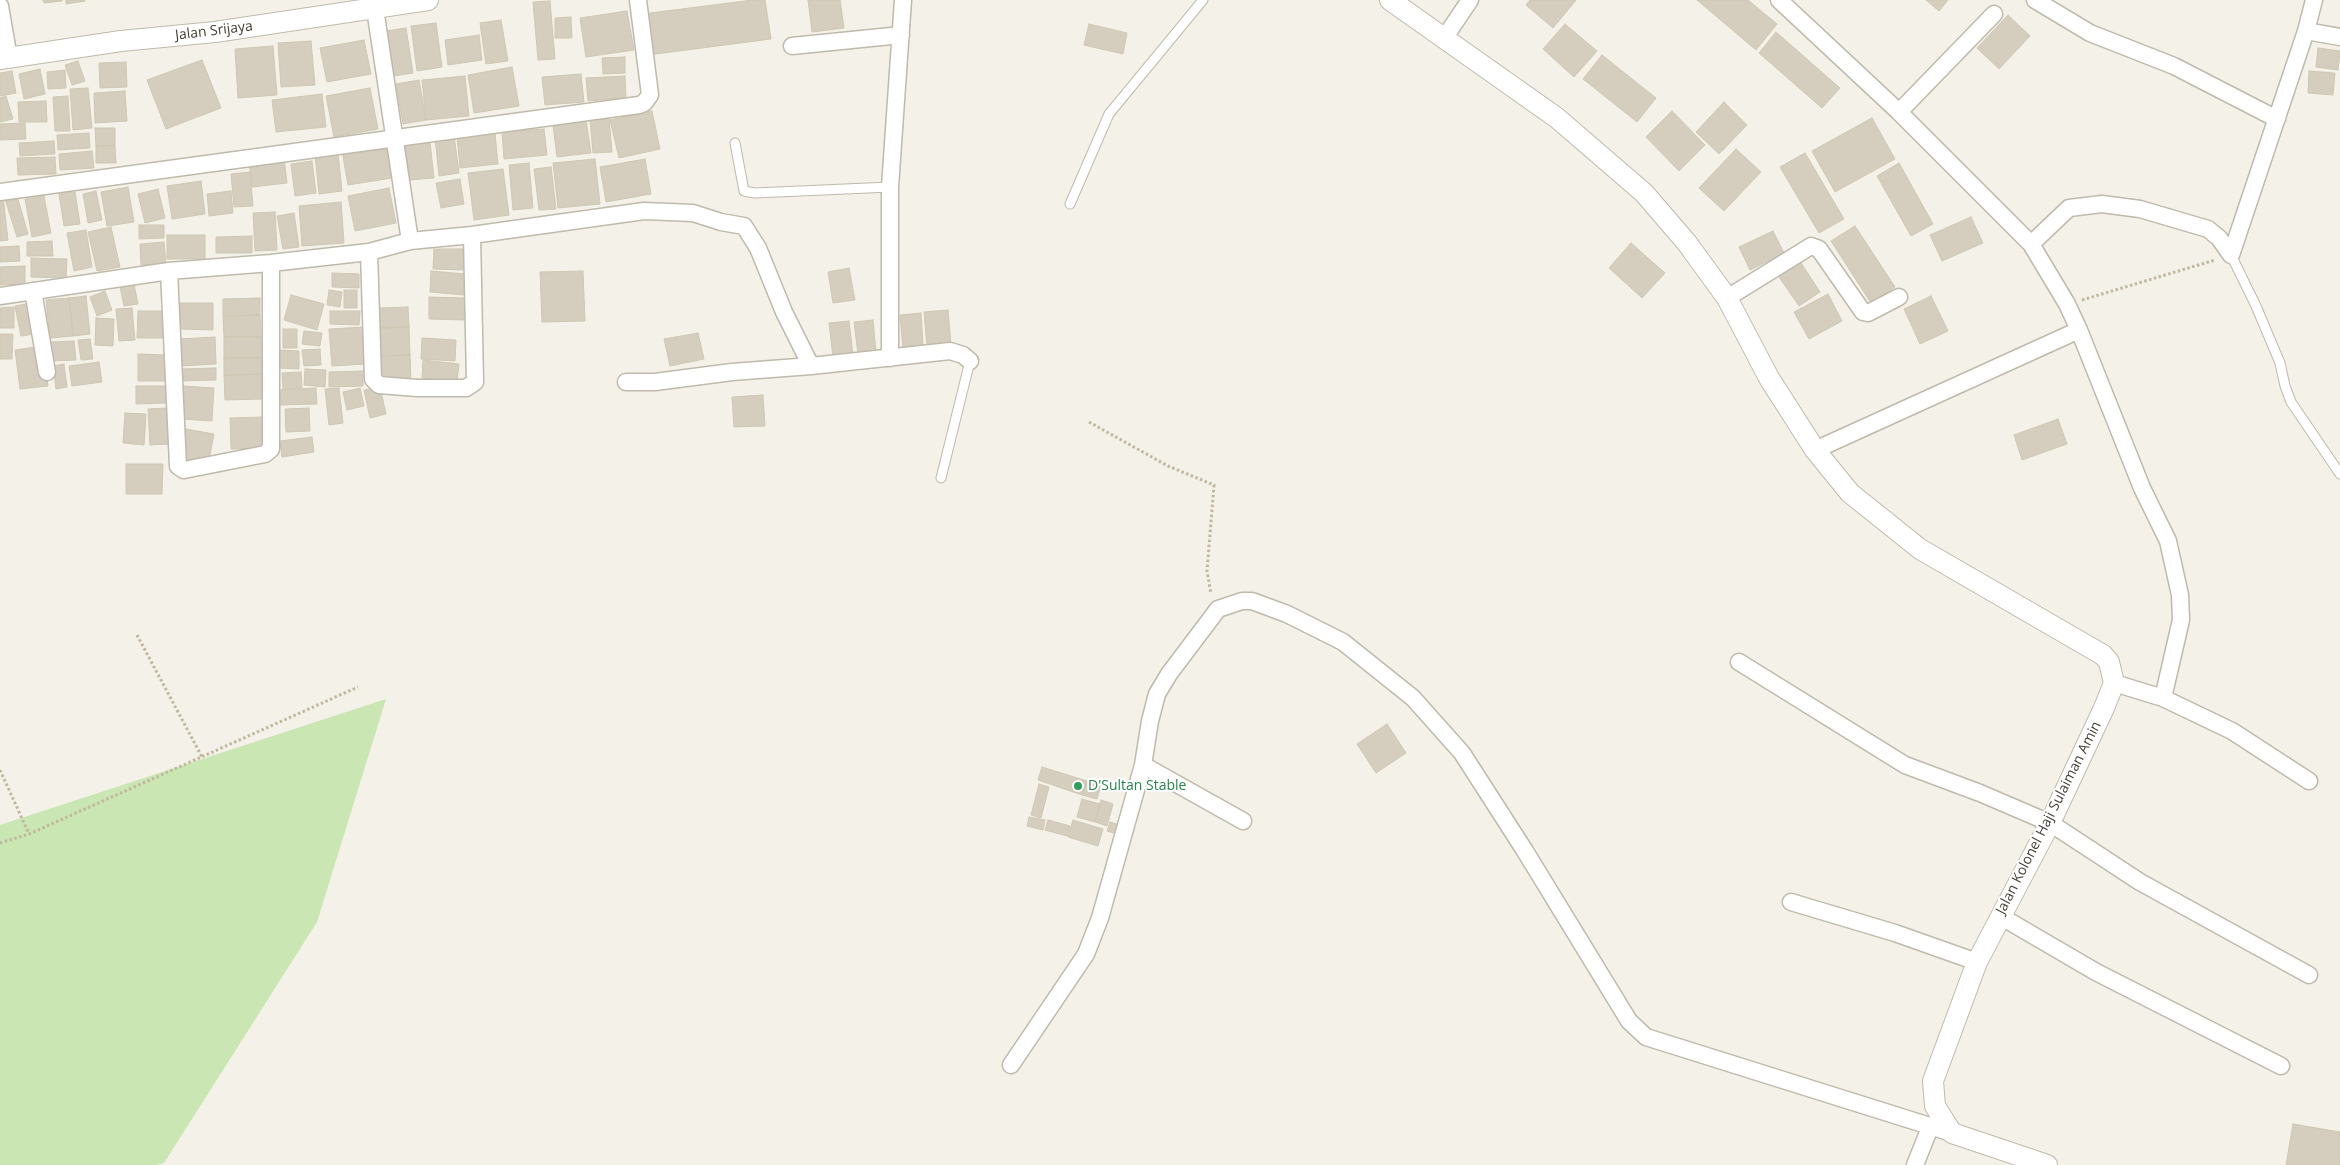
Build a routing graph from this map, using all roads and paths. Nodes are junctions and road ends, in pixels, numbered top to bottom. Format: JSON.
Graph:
{"nodes":[{"id":1,"x":428,"y":0,"type":"edge"},
{"id":2,"x":638,"y":0,"type":"edge"},
{"id":3,"x":904,"y":0,"type":"edge"},
{"id":4,"x":1203,"y":0,"type":"edge"},
{"id":5,"x":1390,"y":0,"type":"edge"},
{"id":6,"x":1470,"y":0,"type":"edge"},
{"id":7,"x":1779,"y":0,"type":"edge"},
{"id":8,"x":2035,"y":0,"type":"edge"},
{"id":9,"x":2314,"y":0,"type":"edge"},
{"id":10,"x":386,"y":5,"type":"edge"},
{"id":11,"x":0,"y":6,"type":"edge"},
{"id":12,"x":1994,"y":14,"type":"dead end"},
{"id":13,"x":2306,"y":31,"type":"junction"},
{"id":14,"x":901,"y":35,"type":"junction"},
{"id":15,"x":1445,"y":37,"type":"junction"},
{"id":16,"x":2340,"y":37,"type":"edge"},
{"id":17,"x":792,"y":46,"type":"dead end"},
{"id":18,"x":4,"y":59,"type":"edge"},
{"id":19,"x":1899,"y":112,"type":"junction"},
{"id":20,"x":2277,"y":119,"type":"junction"},
{"id":21,"x":396,"y":137,"type":"junction"},
{"id":22,"x":735,"y":144,"type":"dead end"},
{"id":23,"x":890,"y":187,"type":"junction"},
{"id":24,"x":0,"y":192,"type":"edge"},
{"id":25,"x":1070,"y":204,"type":"dead end"},
{"id":26,"x":472,"y":235,"type":"junction"},
{"id":27,"x":410,"y":241,"type":"junction"},
{"id":28,"x":2031,"y":244,"type":"junction"},
{"id":29,"x":369,"y":252,"type":"junction"},
{"id":30,"x":2231,"y":256,"type":"junction"},
{"id":31,"x":271,"y":264,"type":"junction"},
{"id":32,"x":169,"y":271,"type":"junction"},
{"id":33,"x":33,"y":291,"type":"junction"},
{"id":34,"x":0,"y":296,"type":"edge"},
{"id":35,"x":1899,"y":297,"type":"dead end"},
{"id":36,"x":1727,"y":298,"type":"junction"},
{"id":37,"x":2067,"y":304,"type":"junction"},
{"id":38,"x":2079,"y":330,"type":"junction"},
{"id":39,"x":890,"y":358,"type":"junction"},
{"id":40,"x":970,"y":361,"type":"joint"},
{"id":41,"x":811,"y":366,"type":"junction"},
{"id":42,"x":47,"y":372,"type":"dead end"},
{"id":43,"x":626,"y":382,"type":"dead end"},
{"id":44,"x":1089,"y":422,"type":"dead end"},
{"id":45,"x":1815,"y":450,"type":"junction"},
{"id":46,"x":2340,"y":474,"type":"edge"},
{"id":47,"x":941,"y":478,"type":"dead end"},
{"id":48,"x":1218,"y":609,"type":"junction"},
{"id":49,"x":137,"y":635,"type":"dead end"},
{"id":50,"x":1739,"y":662,"type":"dead end"},
{"id":51,"x":2114,"y":683,"type":"junction"},
{"id":52,"x":358,"y":687,"type":"dead end"},
{"id":53,"x":2163,"y":698,"type":"junction"},
{"id":54,"x":202,"y":757,"type":"junction"},
{"id":55,"x":1143,"y":765,"type":"junction"},
{"id":56,"x":0,"y":770,"type":"edge"},
{"id":57,"x":2309,"y":781,"type":"dead end"},
{"id":58,"x":1243,"y":821,"type":"dead end"},
{"id":59,"x":2050,"y":823,"type":"junction"},
{"id":60,"x":29,"y":834,"type":"junction"},
{"id":61,"x":0,"y":843,"type":"edge"},
{"id":62,"x":1790,"y":902,"type":"dead end"},
{"id":63,"x":2000,"y":916,"type":"junction"},
{"id":64,"x":1977,"y":962,"type":"junction"},
{"id":65,"x":2309,"y":975,"type":"dead end"},
{"id":66,"x":1011,"y":1064,"type":"dead end"},
{"id":67,"x":2281,"y":1066,"type":"dead end"},
{"id":68,"x":1931,"y":1125,"type":"junction"},
{"id":69,"x":1952,"y":1133,"type":"junction"},
{"id":70,"x":1915,"y":1165,"type":"edge"},
{"id":71,"x":2047,"y":1165,"type":"edge"}],
"edges":[{"from":1,"to":10,"type":"street","name":"Jalan Srijaya"},
{"from":2,"to":21,"type":"street"},
{"from":3,"to":14,"type":"street"},
{"from":4,"to":25,"type":"lane"},
{"from":5,"to":15,"type":"street"},
{"from":6,"to":15,"type":"street"},
{"from":7,"to":19,"type":"street"},
{"from":8,"to":20,"type":"street"},
{"from":9,"to":13,"type":"street"},
{"from":10,"to":18,"type":"street","name":"Jalan Srijaya"},
{"from":10,"to":21,"type":"street"},
{"from":11,"to":18,"type":"street"},
{"from":12,"to":19,"type":"street"},
{"from":13,"to":16,"type":"street"},
{"from":13,"to":20,"type":"street"},
{"from":14,"to":17,"type":"street"},
{"from":14,"to":23,"type":"street"},
{"from":15,"to":36,"type":"street"},
{"from":19,"to":28,"type":"street"},
{"from":20,"to":30,"type":"street"},
{"from":21,"to":24,"type":"street"},
{"from":21,"to":27,"type":"street"},
{"from":22,"to":23,"type":"lane"},
{"from":23,"to":39,"type":"street"},
{"from":26,"to":27,"type":"street"},
{"from":26,"to":29,"type":"street"},
{"from":26,"to":41,"type":"street"},
{"from":27,"to":29,"type":"street"},
{"from":28,"to":30,"type":"street"},
{"from":28,"to":37,"type":"street"},
{"from":29,"to":31,"type":"street"},
{"from":30,"to":37,"type":"path"},
{"from":30,"to":46,"type":"lane"},
{"from":31,"to":32,"type":"street"},
{"from":31,"to":32,"type":"street"},
{"from":32,"to":33,"type":"street"},
{"from":33,"to":34,"type":"street"},
{"from":33,"to":42,"type":"street"},
{"from":35,"to":36,"type":"street"},
{"from":36,"to":45,"type":"street"},
{"from":37,"to":38,"type":"street"},
{"from":38,"to":45,"type":"street"},
{"from":38,"to":53,"type":"street"},
{"from":39,"to":40,"type":"street"},
{"from":39,"to":41,"type":"street"},
{"from":40,"to":47,"type":"lane"},
{"from":41,"to":43,"type":"street"},
{"from":44,"to":48,"type":"path"},
{"from":45,"to":51,"type":"street"},
{"from":48,"to":55,"type":"street"},
{"from":48,"to":68,"type":"street"},
{"from":49,"to":54,"type":"path"},
{"from":50,"to":59,"type":"street"},
{"from":51,"to":53,"type":"street"},
{"from":51,"to":59,"type":"street","name":"Jalan Kolonel Haji Sulaiman Amin"},
{"from":52,"to":54,"type":"path"},
{"from":53,"to":57,"type":"street"},
{"from":54,"to":60,"type":"path"},
{"from":55,"to":58,"type":"street"},
{"from":55,"to":66,"type":"street"},
{"from":56,"to":60,"type":"path"},
{"from":59,"to":63,"type":"street","name":"Jalan Kolonel Haji Sulaiman Amin"},
{"from":59,"to":65,"type":"street"},
{"from":60,"to":61,"type":"path"},
{"from":62,"to":64,"type":"street"},
{"from":63,"to":64,"type":"street","name":"Jalan Kolonel Haji Sulaiman Amin"},
{"from":63,"to":67,"type":"street"},
{"from":64,"to":69,"type":"street","name":"Jalan Kolonel Haji Sulaiman Amin"},
{"from":68,"to":69,"type":"street"},
{"from":68,"to":70,"type":"street"},
{"from":69,"to":71,"type":"street"}]}
